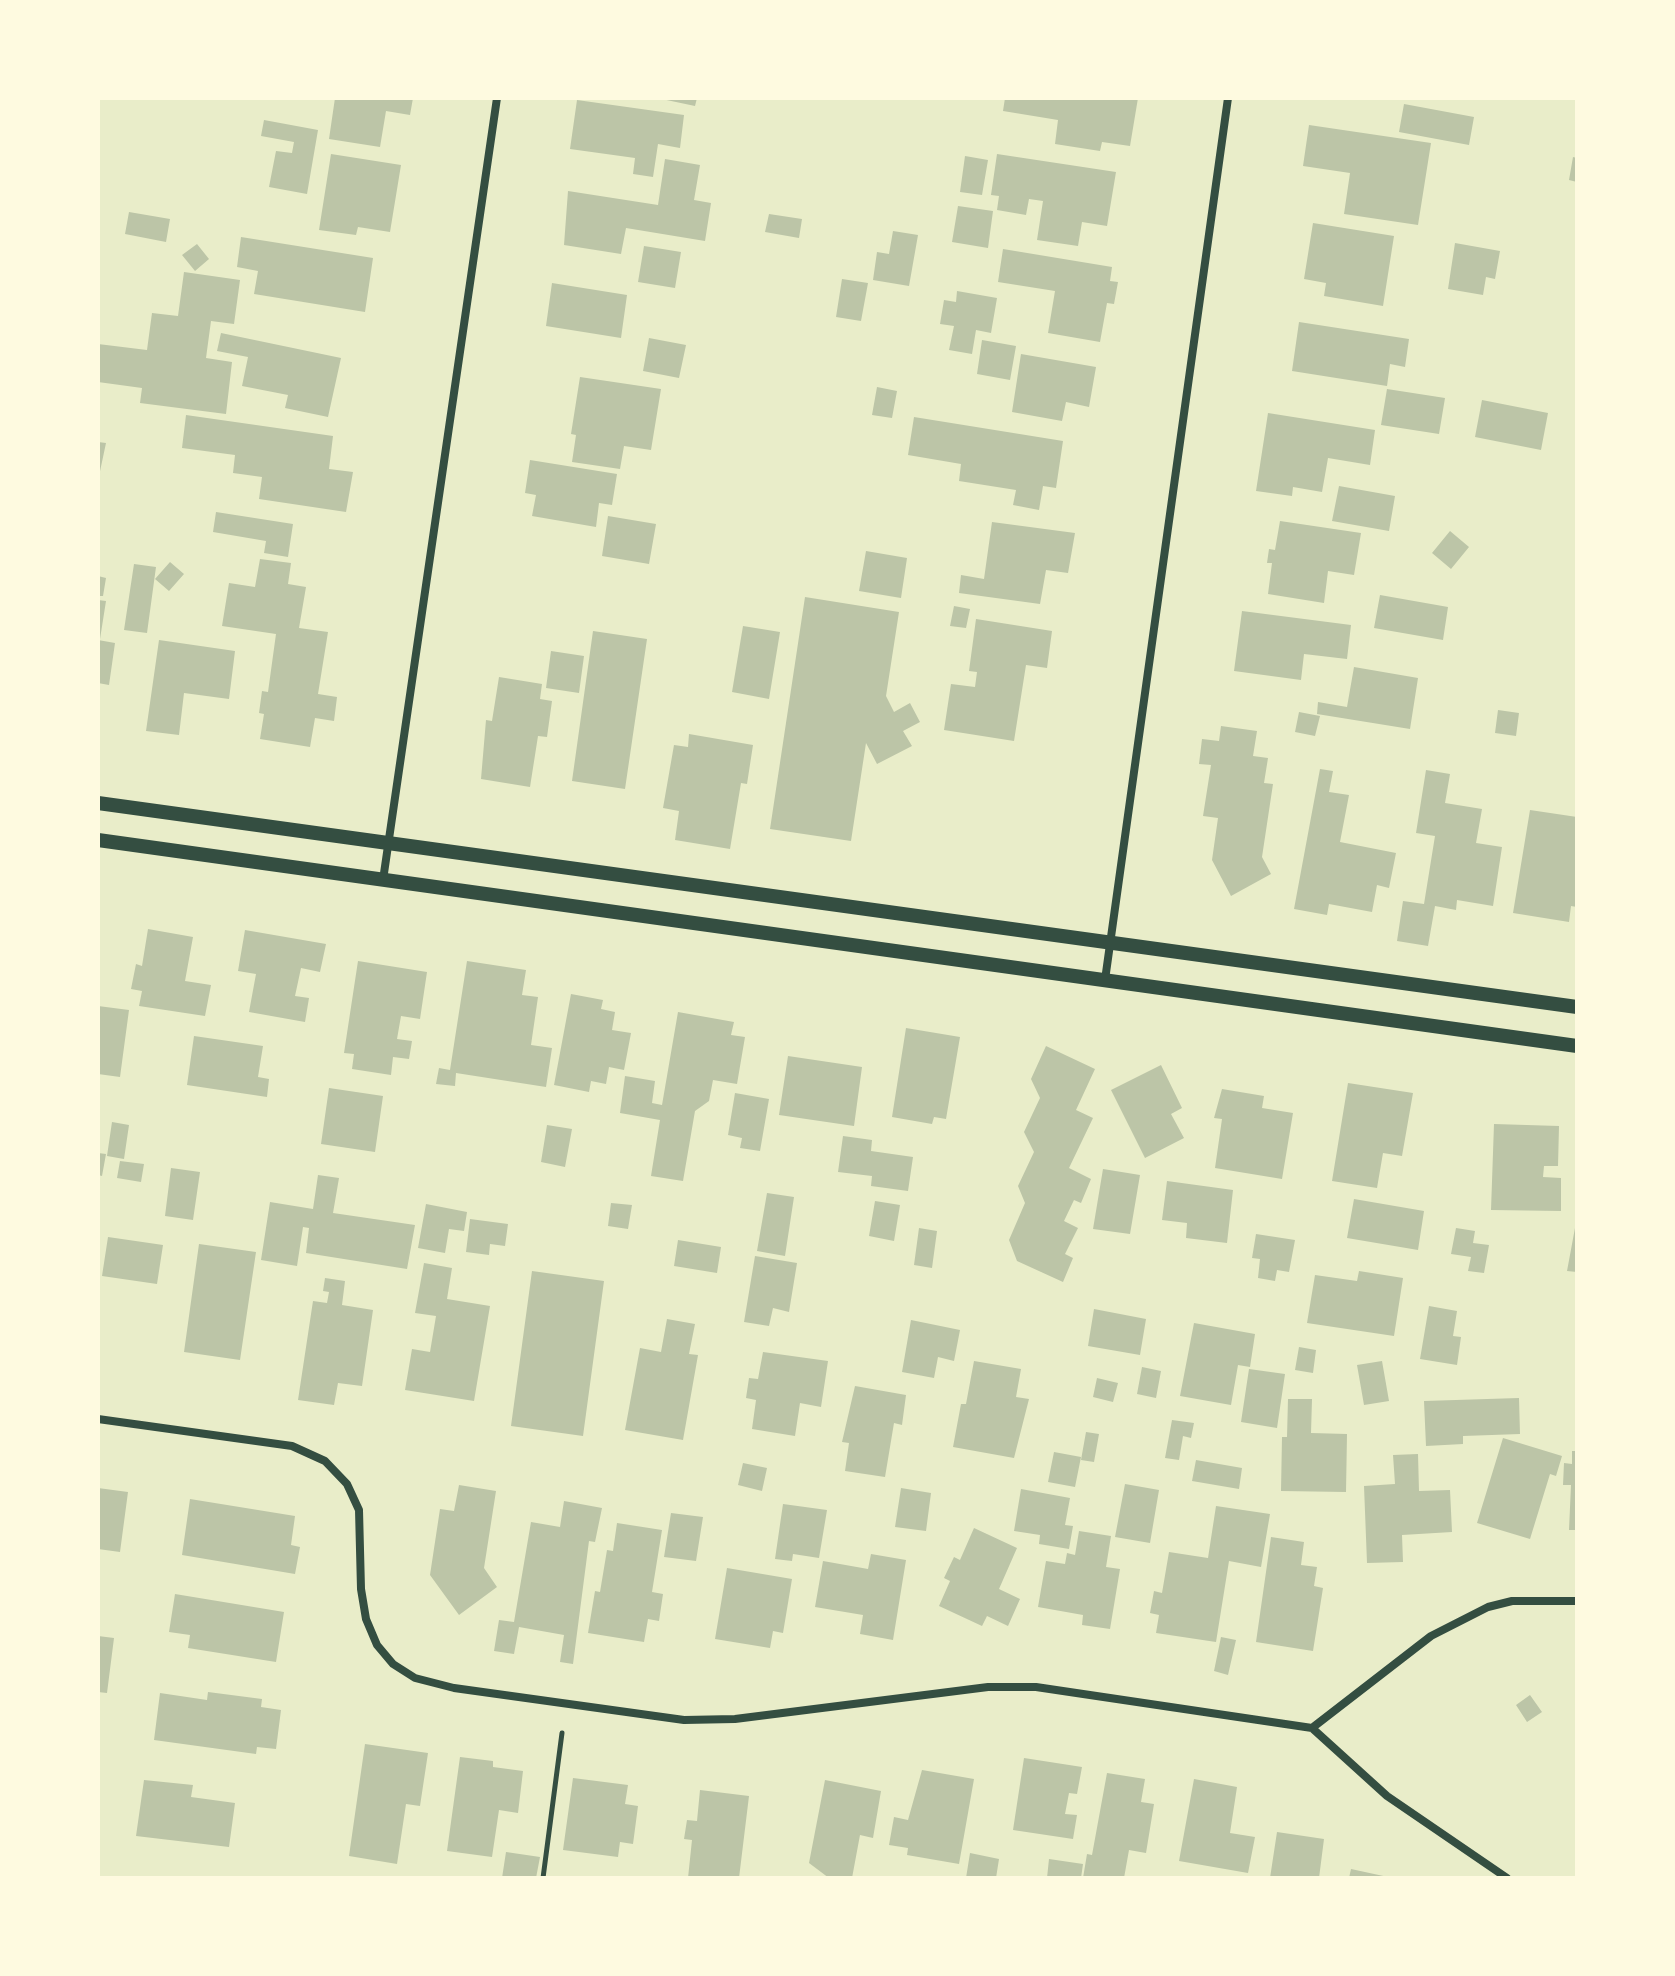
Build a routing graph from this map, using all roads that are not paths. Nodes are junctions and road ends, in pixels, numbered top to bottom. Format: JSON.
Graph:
{"nodes":[{"id":1,"x":497,"y":98,"type":"edge"},
{"id":2,"x":1228,"y":98,"type":"edge"},
{"id":3,"x":98,"y":803,"type":"edge"},
{"id":4,"x":98,"y":840,"type":"edge"},
{"id":5,"x":389,"y":843,"type":"junction"},
{"id":6,"x":383,"y":880,"type":"junction"},
{"id":7,"x":1110,"y":942,"type":"junction"},
{"id":8,"x":1105,"y":980,"type":"junction"},
{"id":9,"x":1577,"y":1007,"type":"edge"},
{"id":10,"x":1577,"y":1046,"type":"edge"},
{"id":11,"x":98,"y":1419,"type":"edge"},
{"id":12,"x":1577,"y":1601,"type":"edge"},
{"id":13,"x":1312,"y":1728,"type":"junction"},
{"id":14,"x":1507,"y":1878,"type":"edge"}],
"edges":[{"from":1,"to":5,"type":"street"},
{"from":2,"to":7,"type":"street"},
{"from":3,"to":5,"type":"street"},
{"from":4,"to":6,"type":"street"},
{"from":5,"to":6,"type":"street"},
{"from":5,"to":7,"type":"street"},
{"from":6,"to":8,"type":"street"},
{"from":7,"to":8,"type":"street"},
{"from":7,"to":9,"type":"street"},
{"from":8,"to":10,"type":"street"},
{"from":11,"to":13,"type":"street"},
{"from":12,"to":13,"type":"street"},
{"from":13,"to":14,"type":"street"}]}
